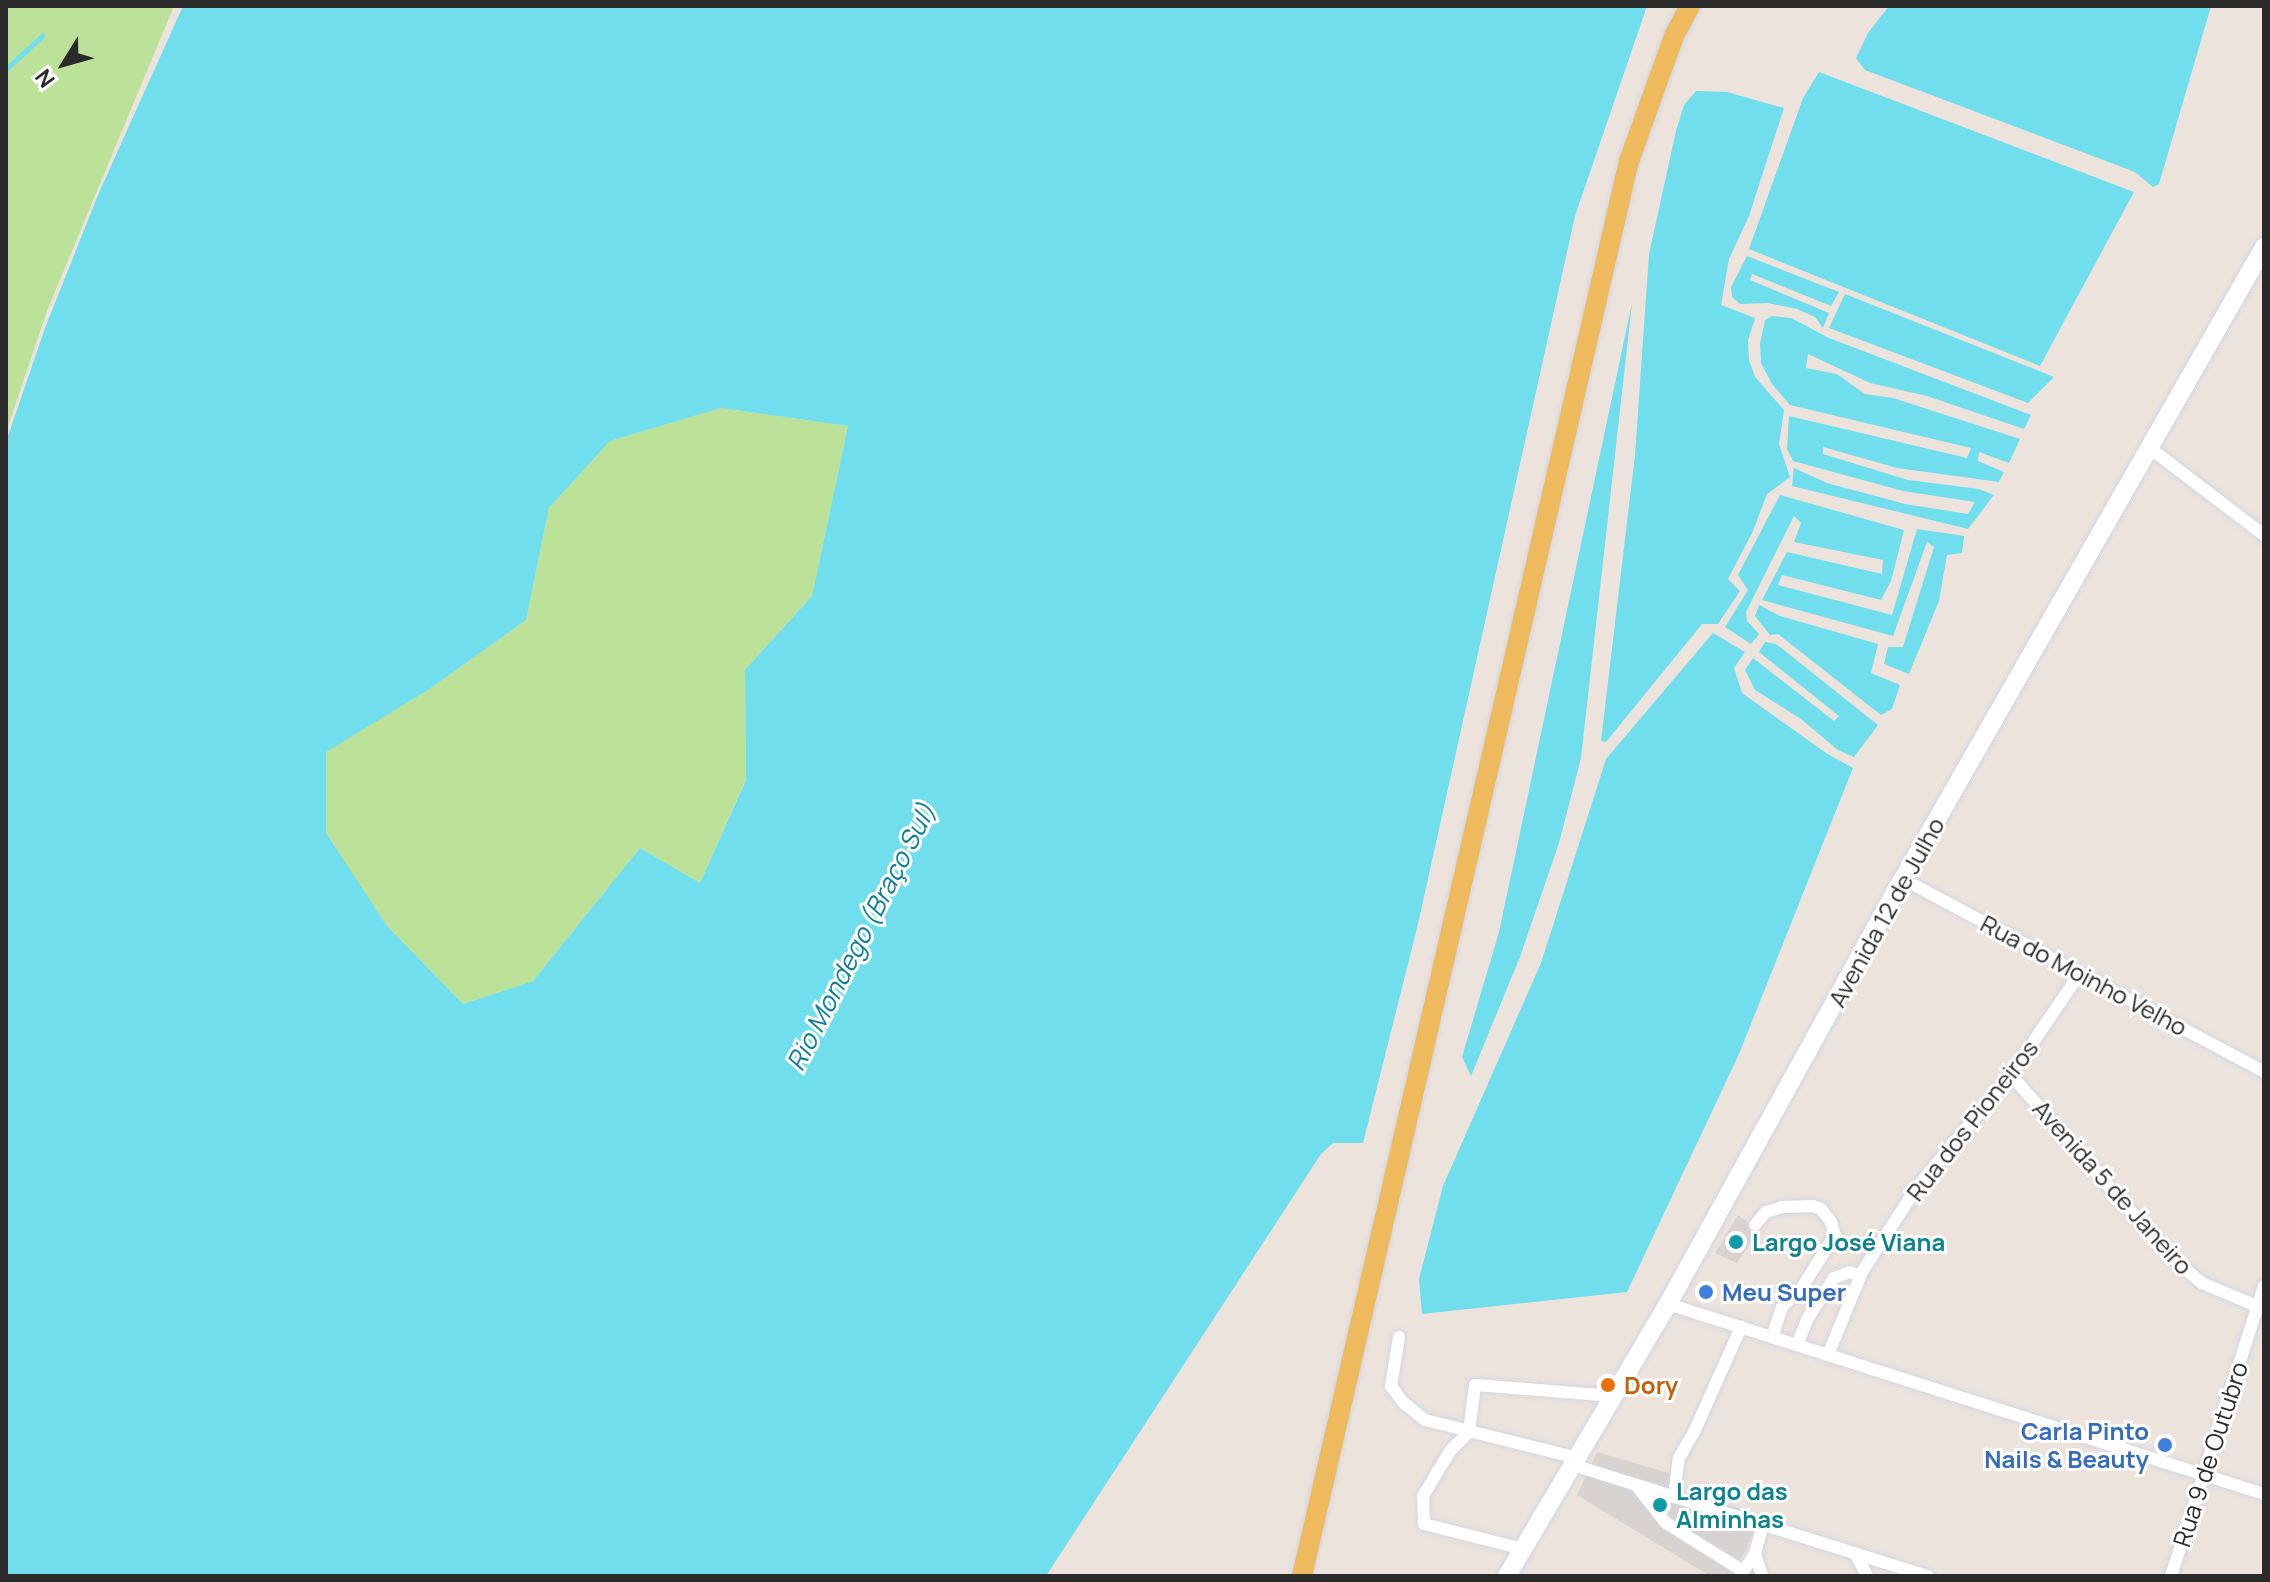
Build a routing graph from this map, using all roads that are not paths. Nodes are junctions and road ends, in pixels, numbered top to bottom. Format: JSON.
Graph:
{"nodes":[{"id":1,"x":1690,"y":6,"type":"edge"},
{"id":2,"x":2264,"y":247,"type":"edge"},
{"id":3,"x":2151,"y":449,"type":"junction"},
{"id":4,"x":2264,"y":535,"type":"edge"},
{"id":5,"x":1903,"y":879,"type":"junction"},
{"id":6,"x":2080,"y":973,"type":"junction"},
{"id":7,"x":2264,"y":1072,"type":"edge"},
{"id":8,"x":2011,"y":1075,"type":"junction"},
{"id":9,"x":1755,"y":1225,"type":"dead end"},
{"id":10,"x":1860,"y":1276,"type":"junction"},
{"id":11,"x":2264,"y":1287,"type":"edge"},
{"id":12,"x":1668,"y":1304,"type":"junction"},
{"id":13,"x":2261,"y":1308,"type":"edge"},
{"id":14,"x":1741,"y":1327,"type":"junction"},
{"id":15,"x":1399,"y":1337,"type":"dead end"},
{"id":16,"x":1772,"y":1337,"type":"junction"},
{"id":17,"x":1797,"y":1345,"type":"junction"},
{"id":18,"x":1828,"y":1355,"type":"junction"},
{"id":19,"x":1614,"y":1396,"type":"junction"},
{"id":20,"x":1469,"y":1432,"type":"junction"},
{"id":21,"x":1575,"y":1461,"type":"junction"},
{"id":22,"x":2204,"y":1475,"type":"junction"},
{"id":23,"x":1636,"y":1485,"type":"junction"},
{"id":24,"x":2264,"y":1494,"type":"edge"},
{"id":25,"x":1674,"y":1497,"type":"junction"},
{"id":26,"x":1763,"y":1524,"type":"junction"},
{"id":27,"x":1523,"y":1549,"type":"junction"},
{"id":28,"x":1855,"y":1553,"type":"junction"},
{"id":29,"x":1755,"y":1554,"type":"junction"},
{"id":30,"x":1741,"y":1573,"type":"edge"},
{"id":31,"x":1302,"y":1576,"type":"edge"},
{"id":32,"x":1507,"y":1576,"type":"edge"},
{"id":33,"x":1762,"y":1576,"type":"edge"},
{"id":34,"x":1867,"y":1576,"type":"edge"},
{"id":35,"x":1928,"y":1576,"type":"edge"},
{"id":36,"x":2171,"y":1576,"type":"edge"}],
"edges":[{"from":1,"to":31,"type":"main road"},
{"from":2,"to":3,"type":"main road","name":"Avenida 12 de Julho"},
{"from":3,"to":4,"type":"street"},
{"from":3,"to":5,"type":"main road","name":"Avenida 12 de Julho"},
{"from":5,"to":6,"type":"street","name":"Rua do Moinho Velho"},
{"from":5,"to":12,"type":"main road","name":"Avenida 12 de Julho"},
{"from":6,"to":7,"type":"street","name":"Rua do Moinho Velho"},
{"from":6,"to":8,"type":"street","name":"Rua dos Pioneiros"},
{"from":8,"to":10,"type":"street","name":"Rua dos Pioneiros"},
{"from":8,"to":13,"type":"street","name":"Avenida 5 de Janeiro"},
{"from":9,"to":16,"type":"street"},
{"from":10,"to":17,"type":"street"},
{"from":10,"to":18,"type":"street","name":"Rua dos Pioneiros"},
{"from":11,"to":13,"type":"street","name":"Rua 9 de Outubro"},
{"from":12,"to":14,"type":"street"},
{"from":12,"to":19,"type":"main road","name":"Avenida 12 de Julho"},
{"from":13,"to":22,"type":"street","name":"Rua 9 de Outubro"},
{"from":14,"to":16,"type":"street"},
{"from":14,"to":25,"type":"street"},
{"from":15,"to":20,"type":"street"},
{"from":16,"to":17,"type":"street"},
{"from":17,"to":18,"type":"street"},
{"from":18,"to":22,"type":"street"},
{"from":19,"to":20,"type":"street"},
{"from":19,"to":21,"type":"main road","name":"Avenida 12 de Julho"},
{"from":20,"to":21,"type":"street"},
{"from":20,"to":27,"type":"street"},
{"from":21,"to":23,"type":"street"},
{"from":21,"to":27,"type":"main road","name":"Avenida 12 de Julho"},
{"from":22,"to":24,"type":"street"},
{"from":22,"to":36,"type":"street","name":"Rua 9 de Outubro"},
{"from":23,"to":25,"type":"street"},
{"from":23,"to":30,"type":"street"},
{"from":25,"to":26,"type":"street"},
{"from":26,"to":28,"type":"street"},
{"from":26,"to":29,"type":"street"},
{"from":27,"to":32,"type":"main road","name":"Avenida 12 de Julho"},
{"from":28,"to":34,"type":"street"},
{"from":28,"to":35,"type":"street"},
{"from":29,"to":30,"type":"street"},
{"from":29,"to":33,"type":"street"}]}
